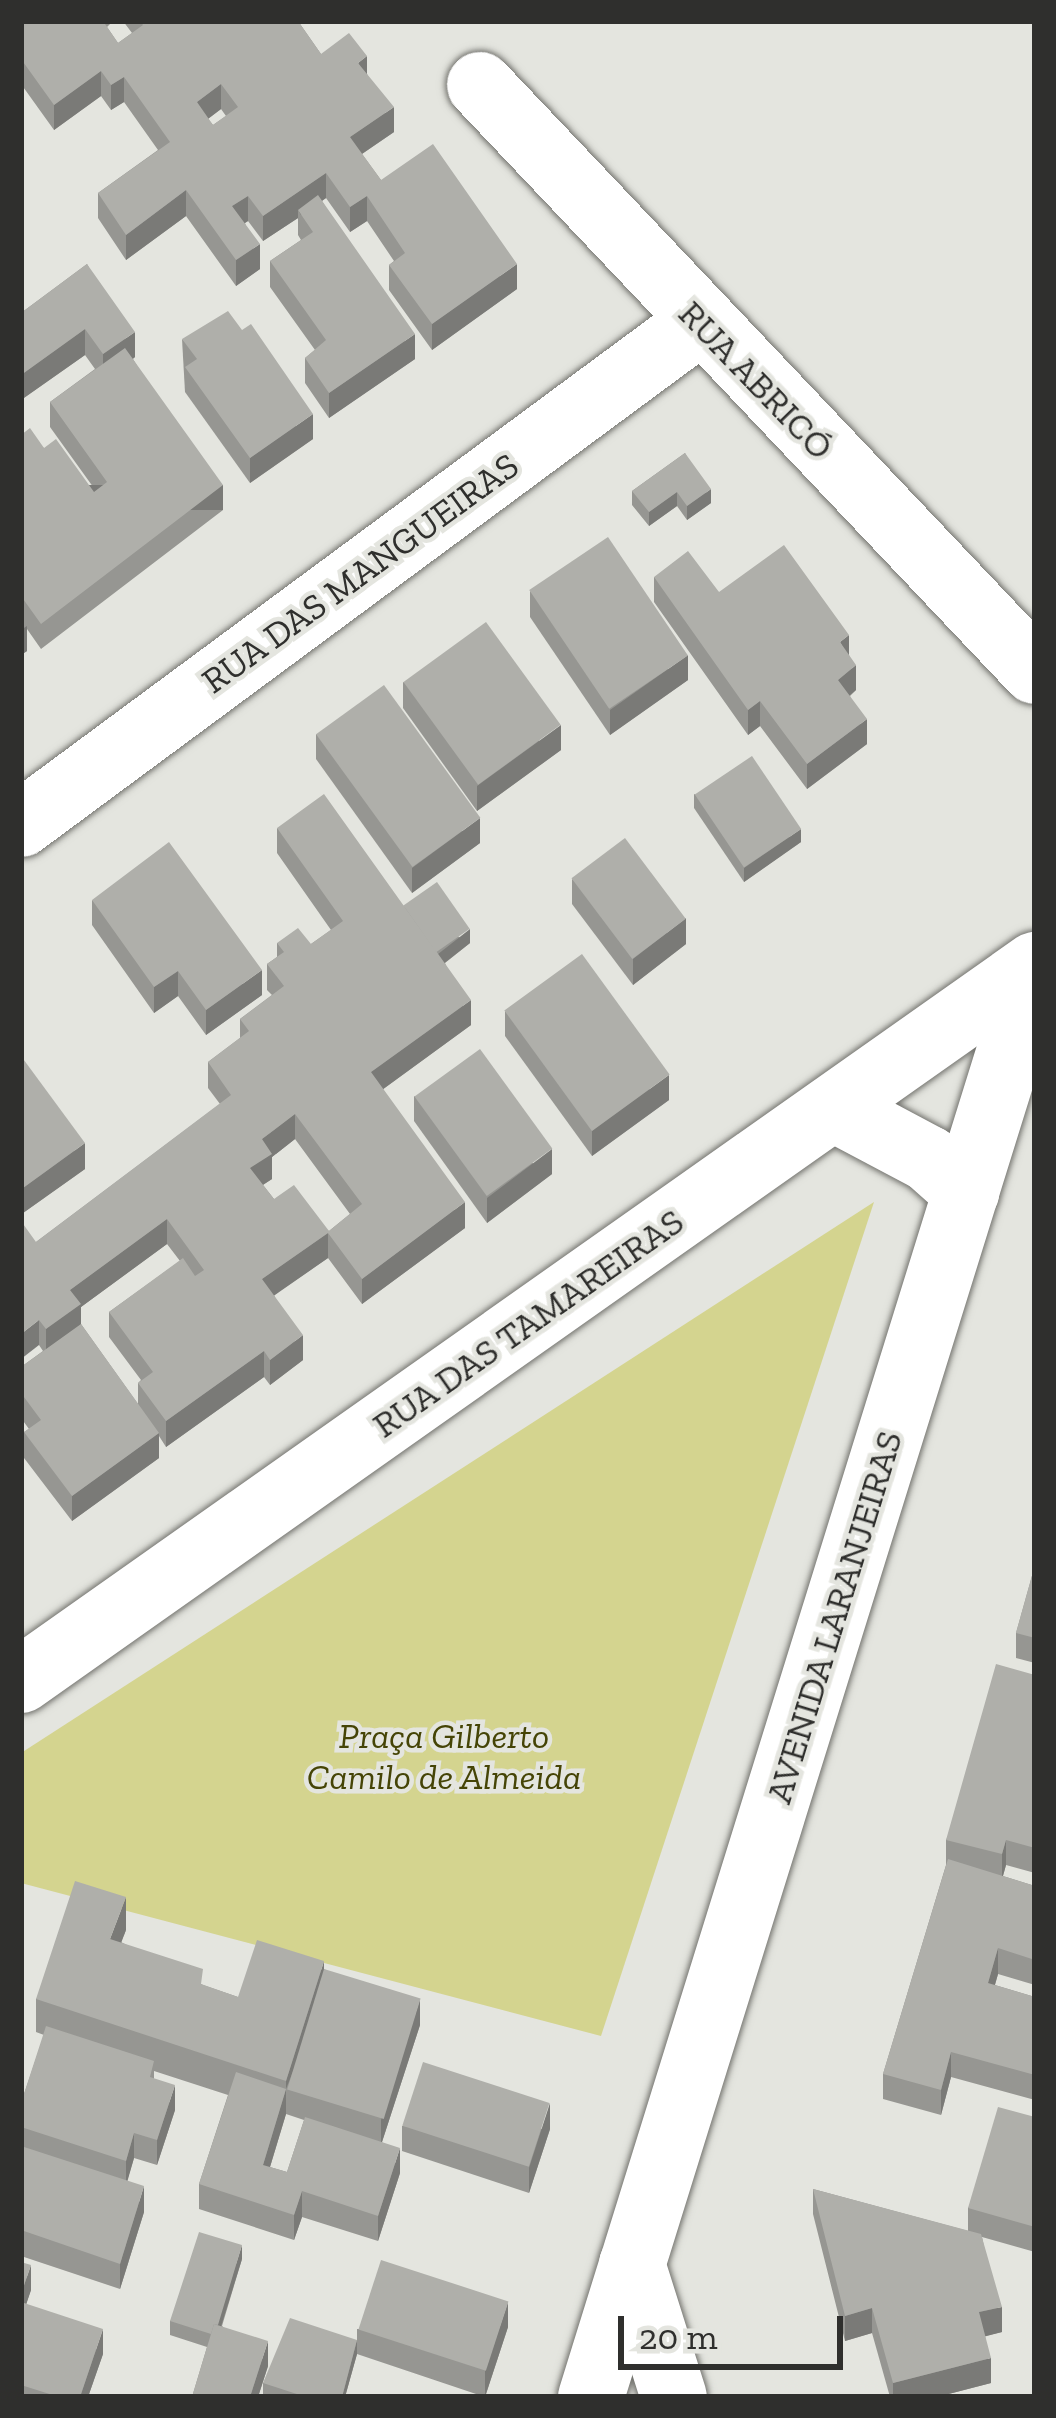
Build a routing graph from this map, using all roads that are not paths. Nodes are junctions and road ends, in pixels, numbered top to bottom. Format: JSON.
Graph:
{"nodes":[{"id":1,"x":480,"y":85,"type":"dead end"},
{"id":2,"x":700,"y":322,"type":"junction"},
{"id":3,"x":1035,"y":671,"type":"edge"},
{"id":4,"x":21,"y":824,"type":"edge"},
{"id":5,"x":1035,"y":967,"type":"edge"},
{"id":6,"x":832,"y":1108,"type":"junction"},
{"id":7,"x":966,"y":1192,"type":"junction"},
{"id":8,"x":21,"y":1680,"type":"edge"},
{"id":9,"x":632,"y":2264,"type":"junction"},
{"id":10,"x":591,"y":2397,"type":"edge"},
{"id":11,"x":674,"y":2397,"type":"edge"}],
"edges":[{"from":1,"to":2,"type":"street","name":"RUA ABRICÓ"},
{"from":2,"to":3,"type":"street","name":"RUA ABRICÓ"},
{"from":2,"to":4,"type":"street","name":"RUA DAS MANGUEIRAS"},
{"from":5,"to":6,"type":"street","name":"RUA DAS TAMAREIRAS"},
{"from":5,"to":7,"type":"street","name":"AVENIDA LARANJEIRAS"},
{"from":6,"to":7,"type":"street"},
{"from":6,"to":8,"type":"street","name":"RUA DAS TAMAREIRAS"},
{"from":7,"to":9,"type":"street","name":"AVENIDA LARANJEIRAS"},
{"from":9,"to":10,"type":"street","name":"AVENIDA LARANJEIRAS"},
{"from":9,"to":11,"type":"street"}]}
